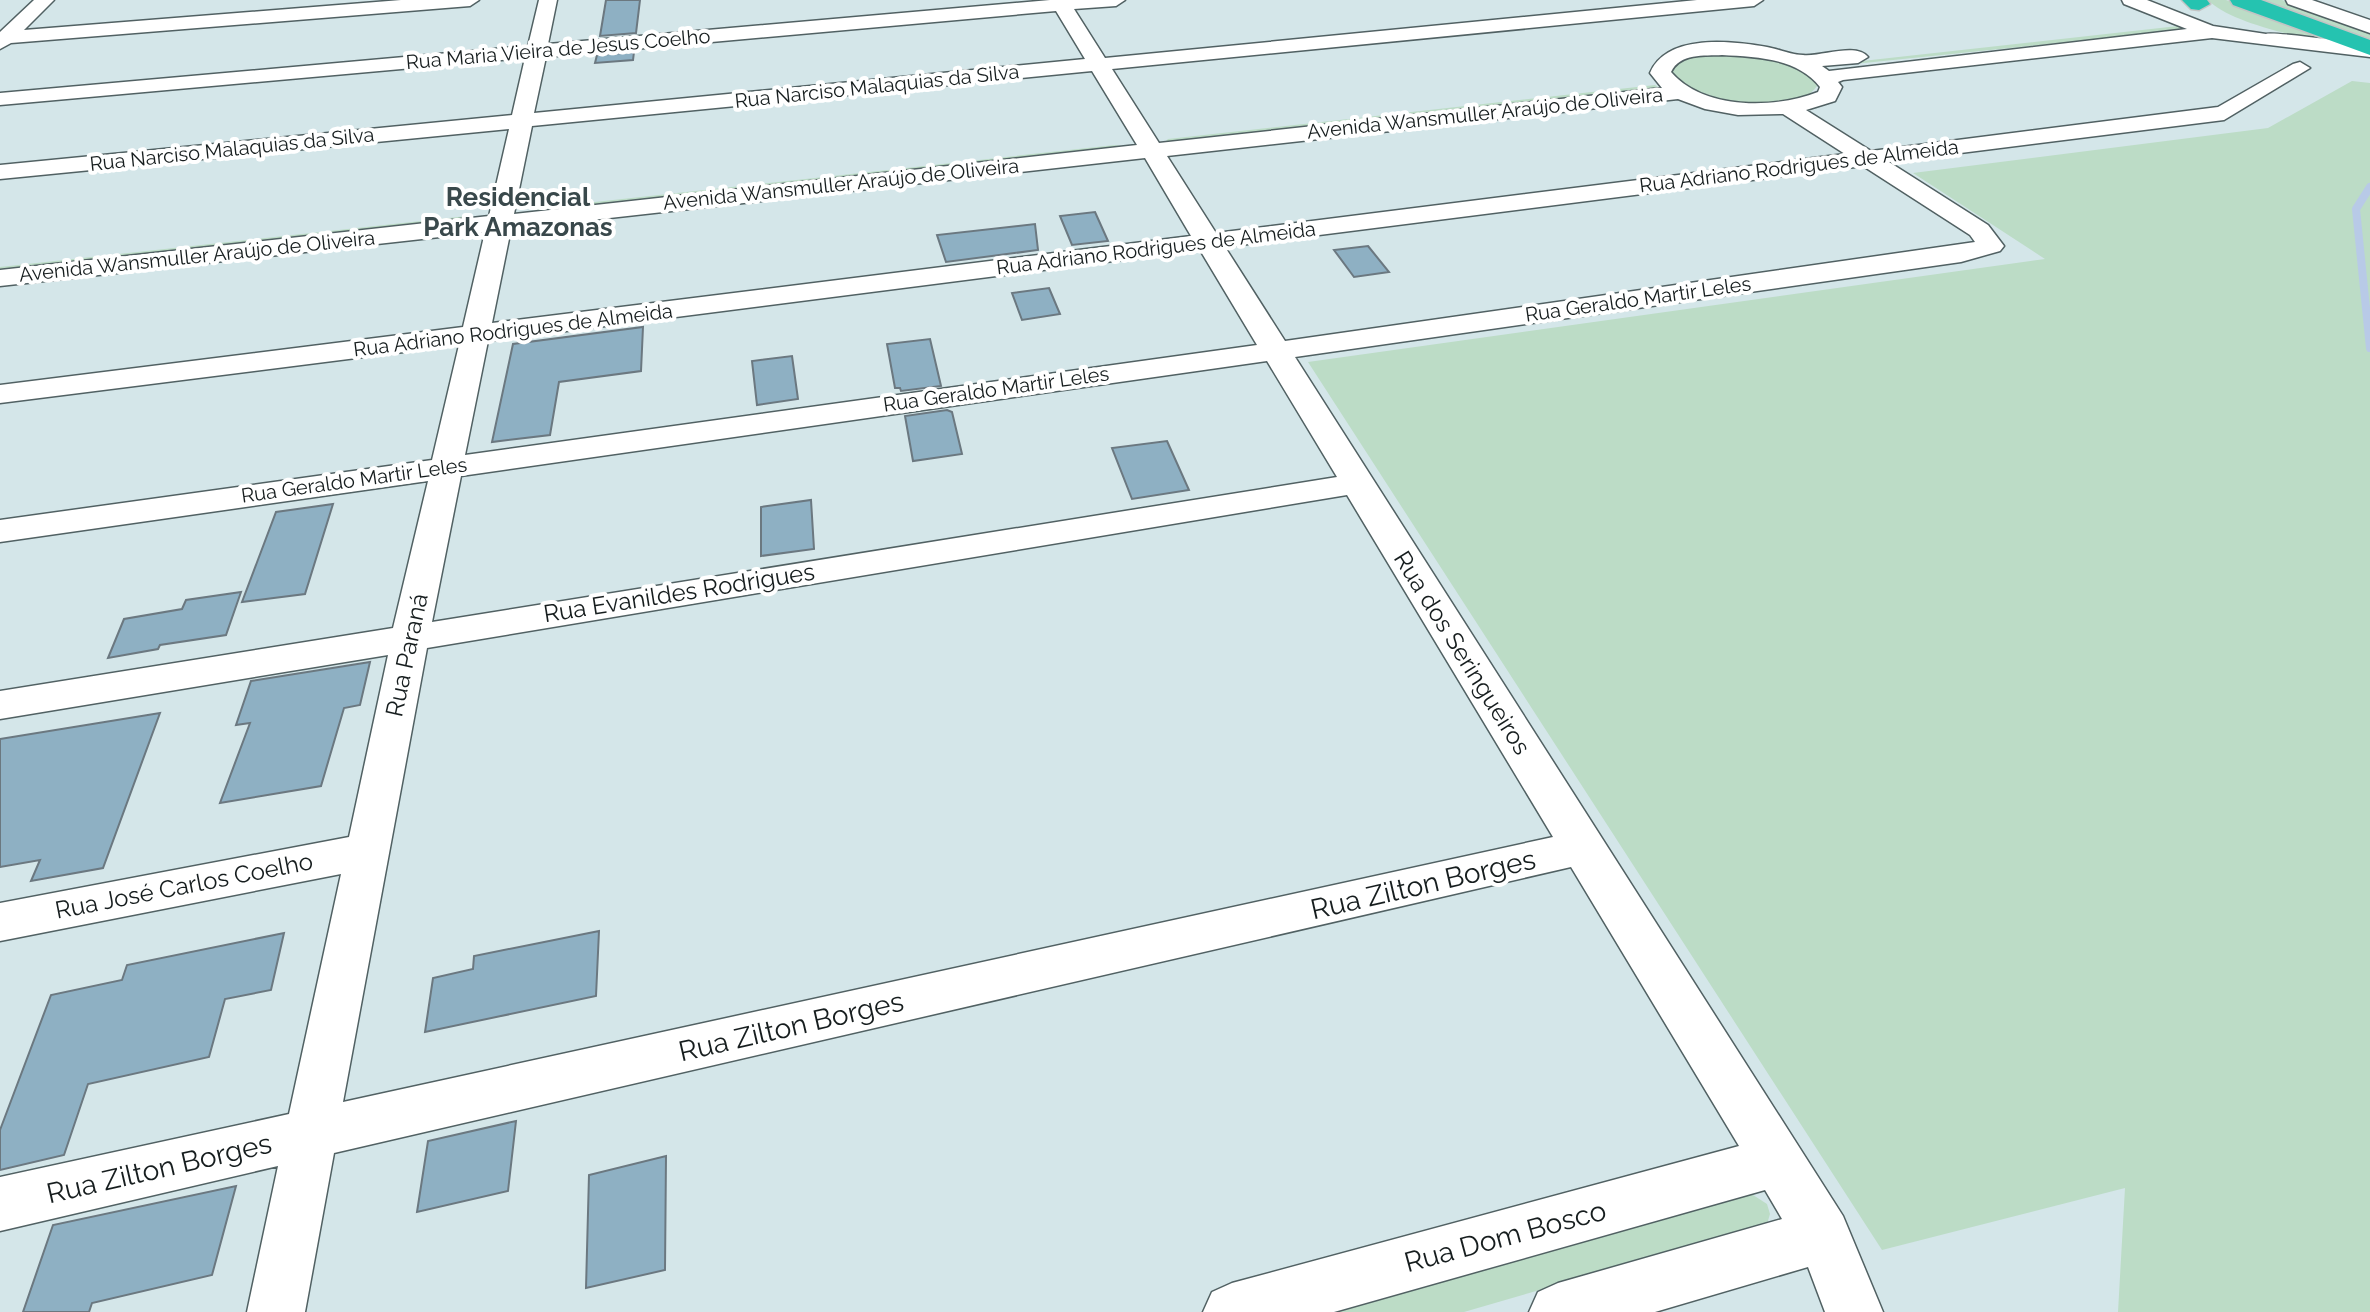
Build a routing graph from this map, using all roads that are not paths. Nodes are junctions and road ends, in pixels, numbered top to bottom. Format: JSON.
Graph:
{"nodes":[{"id":1,"x":19,"y":0,"type":"edge"},
{"id":2,"x":45,"y":0,"type":"edge"},
{"id":3,"x":470,"y":0,"type":"edge"},
{"id":4,"x":548,"y":0,"type":"edge"},
{"id":5,"x":1116,"y":0,"type":"edge"},
{"id":6,"x":1754,"y":0,"type":"edge"},
{"id":7,"x":2131,"y":0,"type":"edge"},
{"id":8,"x":2241,"y":0,"type":"edge"},
{"id":9,"x":2295,"y":0,"type":"edge"},
{"id":10,"x":1060,"y":2,"type":"edge"},
{"id":11,"x":1633,"y":5,"type":"edge"},
{"id":12,"x":2194,"y":6,"type":"edge"},
{"id":13,"x":0,"y":17,"type":"edge"},
{"id":14,"x":2370,"y":27,"type":"edge"},
{"id":15,"x":2212,"y":32,"type":"junction"},
{"id":16,"x":2,"y":39,"type":"edge"},
{"id":17,"x":1701,"y":50,"type":"junction"},
{"id":18,"x":2370,"y":50,"type":"edge"},
{"id":19,"x":537,"y":51,"type":"junction"},
{"id":20,"x":2299,"y":56,"type":"junction"},
{"id":21,"x":1797,"y":62,"type":"junction"},
{"id":22,"x":2370,"y":62,"type":"edge"},
{"id":23,"x":1099,"y":64,"type":"junction"},
{"id":24,"x":1826,"y":79,"type":"junction"},
{"id":25,"x":1672,"y":85,"type":"junction"},
{"id":26,"x":0,"y":99,"type":"edge"},
{"id":27,"x":1790,"y":109,"type":"junction"},
{"id":28,"x":522,"y":120,"type":"junction"},
{"id":29,"x":1148,"y":143,"type":"junction"},
{"id":30,"x":1864,"y":158,"type":"junction"},
{"id":31,"x":0,"y":172,"type":"edge"},
{"id":32,"x":503,"y":214,"type":"junction"},
{"id":33,"x":1207,"y":242,"type":"junction"},
{"id":34,"x":0,"y":261,"type":"edge"},
{"id":35,"x":0,"y":278,"type":"edge"},
{"id":36,"x":476,"y":335,"type":"junction"},
{"id":37,"x":1276,"y":350,"type":"junction"},
{"id":38,"x":0,"y":394,"type":"edge"},
{"id":39,"x":447,"y":467,"type":"junction"},
{"id":40,"x":1357,"y":484,"type":"junction"},
{"id":41,"x":0,"y":531,"type":"edge"},
{"id":42,"x":410,"y":637,"type":"junction"},
{"id":43,"x":0,"y":705,"type":"edge"},
{"id":44,"x":1581,"y":848,"type":"junction"},
{"id":45,"x":368,"y":851,"type":"junction"},
{"id":46,"x":0,"y":922,"type":"edge"},
{"id":47,"x":310,"y":1135,"type":"junction"},
{"id":48,"x":1778,"y":1161,"type":"junction"},
{"id":49,"x":0,"y":1204,"type":"edge"},
{"id":50,"x":1823,"y":1235,"type":"junction"},
{"id":51,"x":276,"y":1312,"type":"edge"},
{"id":52,"x":1232,"y":1312,"type":"edge"},
{"id":53,"x":1558,"y":1312,"type":"edge"},
{"id":54,"x":1854,"y":1312,"type":"edge"}],
"edges":[{"from":1,"to":13,"type":"street"},
{"from":2,"to":16,"type":"street"},
{"from":3,"to":16,"type":"street"},
{"from":4,"to":19,"type":"street","name":"Rua Paraná"},
{"from":5,"to":10,"type":"street","name":"Rua Maria Vieira de Jesus Coelho"},
{"from":6,"to":11,"type":"street","name":"Rua Narciso Malaquias da Silva"},
{"from":7,"to":12,"type":"street"},
{"from":8,"to":18,"type":"highway"},
{"from":9,"to":14,"type":"street"},
{"from":10,"to":19,"type":"street","name":"Rua Maria Vieira de Jesus Coelho"},
{"from":10,"to":23,"type":"street","name":"Rua dos Seringueiros"},
{"from":11,"to":17,"type":"street"},
{"from":11,"to":23,"type":"street","name":"Rua Narciso Malaquias da Silva"},
{"from":12,"to":15,"type":"street"},
{"from":12,"to":20,"type":"street"},
{"from":12,"to":21,"type":"street","name":"Avenida Wansmuller Araújo de Oliveira"},
{"from":15,"to":20,"type":"street"},
{"from":15,"to":24,"type":"street"},
{"from":17,"to":21,"type":"street","name":"Avenida Wansmuller Araújo de Oliveira"},
{"from":17,"to":25,"type":"street","name":"Avenida Wansmuller Araújo de Oliveira"},
{"from":18,"to":20,"type":"street"},
{"from":19,"to":26,"type":"street","name":"Rua Maria Vieira de Jesus Coelho"},
{"from":19,"to":28,"type":"street","name":"Rua Paraná"},
{"from":20,"to":22,"type":"highway"},
{"from":20,"to":30,"type":"street","name":"Rua Adriano Rodrigues de Almeida"},
{"from":21,"to":24,"type":"street","name":"Avenida Wansmuller Araújo de Oliveira"},
{"from":23,"to":28,"type":"street","name":"Rua Narciso Malaquias da Silva"},
{"from":23,"to":29,"type":"street","name":"Rua dos Seringueiros"},
{"from":24,"to":27,"type":"street","name":"Avenida Wansmuller Araújo de Oliveira"},
{"from":25,"to":27,"type":"street","name":"Avenida Wansmuller Araújo de Oliveira"},
{"from":25,"to":29,"type":"street","name":"Avenida Wansmuller Araújo de Oliveira"},
{"from":27,"to":30,"type":"street"},
{"from":28,"to":31,"type":"street","name":"Rua Narciso Malaquias da Silva"},
{"from":28,"to":32,"type":"street","name":"Rua Paraná"},
{"from":29,"to":32,"type":"street","name":"Avenida Wansmuller Araújo de Oliveira"},
{"from":29,"to":33,"type":"street","name":"Rua dos Seringueiros"},
{"from":30,"to":33,"type":"street","name":"Rua Adriano Rodrigues de Almeida"},
{"from":30,"to":37,"type":"street","name":"Rua Geraldo Martir Leles"},
{"from":32,"to":34,"type":"street","name":"Avenida Wansmuller Araújo de Oliveira"},
{"from":32,"to":35,"type":"street","name":"Avenida Wansmuller Araújo de Oliveira"},
{"from":32,"to":36,"type":"street","name":"Rua Paraná"},
{"from":33,"to":36,"type":"street","name":"Rua Adriano Rodrigues de Almeida"},
{"from":33,"to":37,"type":"street","name":"Rua dos Seringueiros"},
{"from":36,"to":38,"type":"street","name":"Rua Adriano Rodrigues de Almeida"},
{"from":36,"to":39,"type":"street","name":"Rua Paraná"},
{"from":37,"to":39,"type":"street","name":"Rua Geraldo Martir Leles"},
{"from":37,"to":40,"type":"street","name":"Rua dos Seringueiros"},
{"from":39,"to":41,"type":"street","name":"Rua Geraldo Martir Leles"},
{"from":39,"to":42,"type":"street","name":"Rua Paraná"},
{"from":40,"to":42,"type":"street","name":"Rua Evanildes Rodrigues"},
{"from":40,"to":44,"type":"street","name":"Rua dos Seringueiros"},
{"from":42,"to":43,"type":"street","name":"Rua Evanildes Rodrigues"},
{"from":42,"to":45,"type":"street","name":"Rua Paraná"},
{"from":44,"to":47,"type":"street","name":"Rua Zilton Borges"},
{"from":44,"to":48,"type":"street","name":"Rua dos Seringueiros"},
{"from":45,"to":46,"type":"street","name":"Rua José Carlos Coelho"},
{"from":45,"to":47,"type":"street","name":"Rua Paraná"},
{"from":47,"to":49,"type":"street","name":"Rua Zilton Borges"},
{"from":47,"to":51,"type":"street","name":"Rua Paraná"},
{"from":48,"to":50,"type":"street","name":"Rua dos Seringueiros"},
{"from":48,"to":52,"type":"street","name":"Rua Dom Bosco"},
{"from":50,"to":53,"type":"street"},
{"from":50,"to":54,"type":"street","name":"Rua dos Seringueiros"}]}
